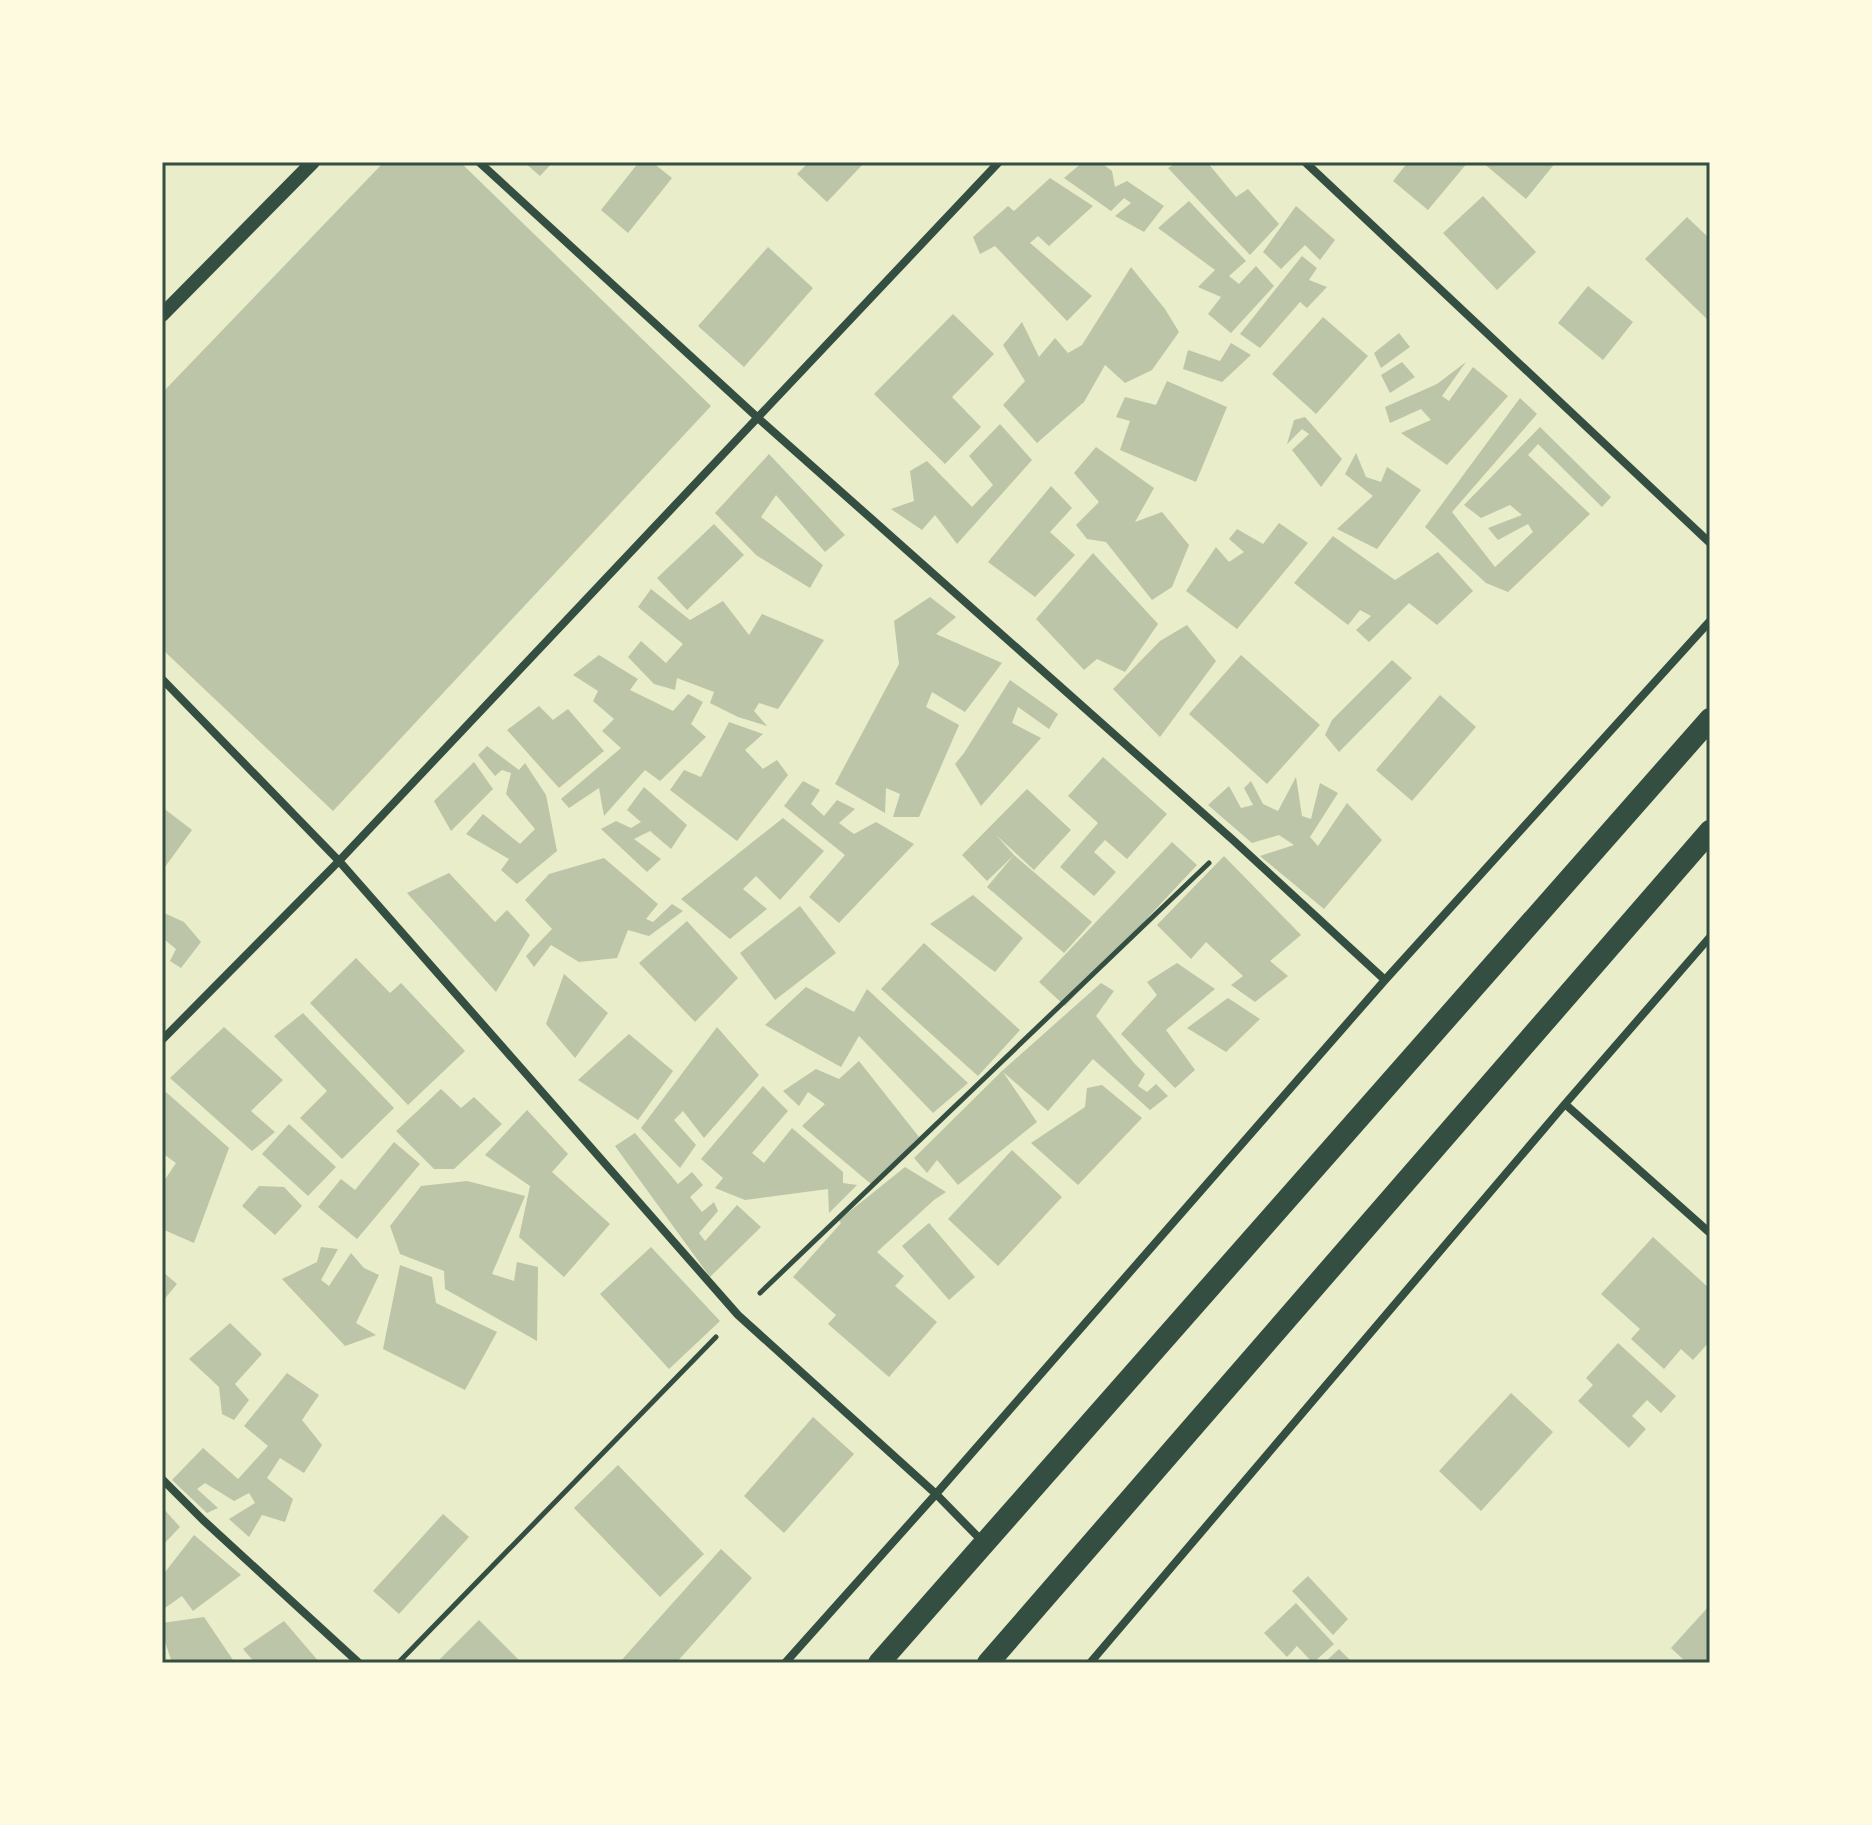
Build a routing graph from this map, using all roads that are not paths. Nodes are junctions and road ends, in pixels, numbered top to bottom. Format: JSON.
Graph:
{"nodes":[{"id":1,"x":313,"y":162,"type":"edge"},
{"id":2,"x":479,"y":162,"type":"edge"},
{"id":3,"x":999,"y":162,"type":"edge"},
{"id":4,"x":1305,"y":162,"type":"edge"},
{"id":5,"x":162,"y":315,"type":"edge"},
{"id":6,"x":758,"y":418,"type":"junction"},
{"id":7,"x":1710,"y":543,"type":"edge"},
{"id":8,"x":1710,"y":621,"type":"edge"},
{"id":9,"x":162,"y":679,"type":"edge"},
{"id":10,"x":1710,"y":719,"type":"edge"},
{"id":11,"x":1710,"y":831,"type":"edge"},
{"id":12,"x":339,"y":861,"type":"junction"},
{"id":13,"x":1710,"y":937,"type":"edge"},
{"id":14,"x":1385,"y":980,"type":"junction"},
{"id":15,"x":162,"y":1040,"type":"edge"},
{"id":16,"x":1565,"y":1104,"type":"junction"},
{"id":17,"x":1710,"y":1233,"type":"edge"},
{"id":18,"x":162,"y":1479,"type":"edge"},
{"id":19,"x":936,"y":1494,"type":"junction"},
{"id":20,"x":984,"y":1542,"type":"junction"},
{"id":21,"x":359,"y":1663,"type":"edge"},
{"id":22,"x":785,"y":1663,"type":"edge"},
{"id":23,"x":879,"y":1663,"type":"edge"},
{"id":24,"x":988,"y":1663,"type":"edge"},
{"id":25,"x":1090,"y":1663,"type":"edge"}],
"edges":[{"from":1,"to":5,"type":"street"},
{"from":2,"to":6,"type":"street"},
{"from":3,"to":6,"type":"street"},
{"from":4,"to":7,"type":"street"},
{"from":6,"to":12,"type":"street"},
{"from":6,"to":14,"type":"street"},
{"from":8,"to":14,"type":"street"},
{"from":9,"to":12,"type":"street"},
{"from":10,"to":20,"type":"highway"},
{"from":11,"to":24,"type":"highway"},
{"from":12,"to":15,"type":"street"},
{"from":12,"to":19,"type":"street"},
{"from":13,"to":16,"type":"street"},
{"from":14,"to":19,"type":"street"},
{"from":16,"to":17,"type":"street"},
{"from":16,"to":25,"type":"street"},
{"from":18,"to":21,"type":"street"},
{"from":19,"to":20,"type":"street"},
{"from":19,"to":22,"type":"street"},
{"from":20,"to":23,"type":"highway"}]}
